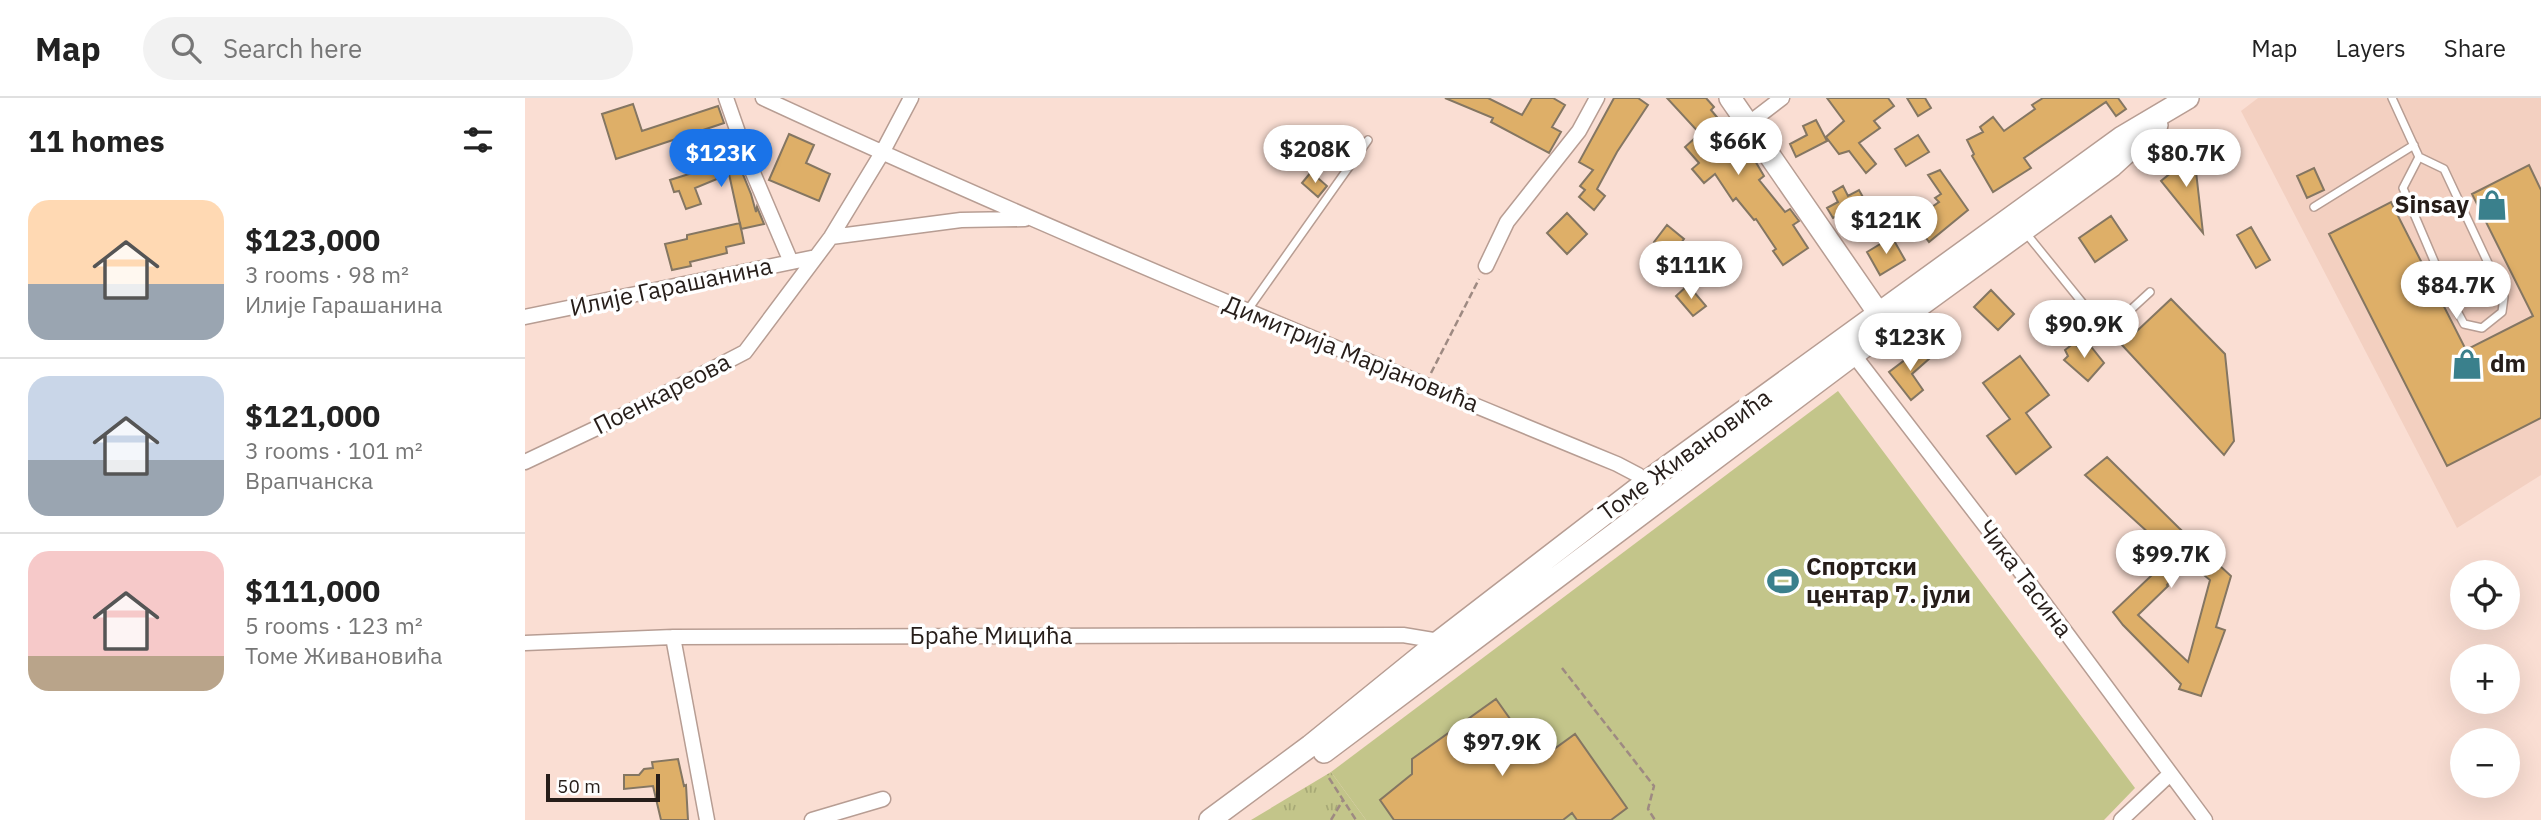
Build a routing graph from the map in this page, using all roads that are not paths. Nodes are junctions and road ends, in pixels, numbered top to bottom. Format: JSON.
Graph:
{"nodes":[{"id":1,"x":726,"y":98,"type":"edge"},
{"id":2,"x":762,"y":98,"type":"edge"},
{"id":3,"x":911,"y":98,"type":"edge"},
{"id":4,"x":1597,"y":98,"type":"edge"},
{"id":5,"x":1730,"y":98,"type":"edge"},
{"id":6,"x":1782,"y":98,"type":"edge"},
{"id":7,"x":2392,"y":98,"type":"edge"},
{"id":8,"x":2181,"y":103,"type":"edge"},
{"id":9,"x":1748,"y":124,"type":"junction"},
{"id":10,"x":1368,"y":140,"type":"dead end"},
{"id":11,"x":2414,"y":145,"type":"junction"},
{"id":12,"x":882,"y":153,"type":"junction"},
{"id":13,"x":2419,"y":157,"type":"junction"},
{"id":14,"x":2314,"y":207,"type":"dead end"},
{"id":15,"x":1032,"y":219,"type":"junction"},
{"id":16,"x":2024,"y":230,"type":"junction"},
{"id":17,"x":831,"y":237,"type":"junction"},
{"id":18,"x":817,"y":257,"type":"junction"},
{"id":19,"x":791,"y":262,"type":"junction"},
{"id":20,"x":1486,"y":266,"type":"road end"},
{"id":21,"x":2150,"y":292,"type":"dead end"},
{"id":22,"x":1246,"y":312,"type":"junction"},
{"id":23,"x":525,"y":317,"type":"edge"},
{"id":24,"x":1884,"y":321,"type":"junction"},
{"id":25,"x":1848,"y":348,"type":"junction"},
{"id":26,"x":525,"y":462,"type":"edge"},
{"id":27,"x":1646,"y":482,"type":"junction"},
{"id":28,"x":1660,"y":500,"type":"junction"},
{"id":29,"x":673,"y":638,"type":"junction"},
{"id":30,"x":525,"y":643,"type":"edge"},
{"id":31,"x":1444,"y":650,"type":"junction"},
{"id":32,"x":2170,"y":774,"type":"junction"},
{"id":33,"x":883,"y":799,"type":"dead end"},
{"id":34,"x":706,"y":820,"type":"edge"},
{"id":35,"x":812,"y":820,"type":"edge"},
{"id":36,"x":1210,"y":820,"type":"edge"},
{"id":37,"x":1233,"y":820,"type":"edge"},
{"id":38,"x":2121,"y":820,"type":"edge"},
{"id":39,"x":2205,"y":820,"type":"edge"}],
"edges":[{"from":1,"to":19,"type":"street"},
{"from":2,"to":12,"type":"street","name":"Димитрија Марјановића"},
{"from":3,"to":12,"type":"street"},
{"from":4,"to":20,"type":"street"},
{"from":5,"to":9,"type":"main road"},
{"from":6,"to":9,"type":"street"},
{"from":7,"to":11,"type":"lane"},
{"from":8,"to":16,"type":"main road","name":"Томе Живановића"},
{"from":8,"to":24,"type":"main road","name":"Томе Живановића"},
{"from":9,"to":24,"type":"main road"},
{"from":10,"to":22,"type":"lane"},
{"from":11,"to":13,"type":"lane"},
{"from":11,"to":14,"type":"lane"},
{"from":12,"to":15,"type":"street","name":"Димитрија Марјановића"},
{"from":12,"to":17,"type":"street"},
{"from":13,"to":13,"type":"lane"},
{"from":15,"to":17,"type":"street","name":"Димитрија Марјановића"},
{"from":15,"to":22,"type":"street","name":"Димитрија Марјановића"},
{"from":16,"to":21,"type":"lane"},
{"from":16,"to":24,"type":"main road","name":"Томе Живановића"},
{"from":17,"to":18,"type":"street","name":"Поенкареова"},
{"from":18,"to":19,"type":"street","name":"Илије Гарашанина"},
{"from":18,"to":26,"type":"street","name":"Поенкареова"},
{"from":19,"to":23,"type":"street","name":"Илије Гарашанина"},
{"from":22,"to":27,"type":"street","name":"Димитрија Марјановића"},
{"from":24,"to":25,"type":"main road","name":"Томе Живановића"},
{"from":25,"to":27,"type":"main road","name":"Томе Живановића"},
{"from":25,"to":28,"type":"main road","name":"Томе Живановића"},
{"from":25,"to":32,"type":"street","name":"Чика Тасина"},
{"from":27,"to":28,"type":"street","name":"Димитрија Марјановића"},
{"from":27,"to":31,"type":"main road","name":"Томе Живановића"},
{"from":28,"to":31,"type":"main road","name":"Томе Живановића"},
{"from":29,"to":30,"type":"street","name":"Браће Мицића"},
{"from":29,"to":31,"type":"street","name":"Браће Мицића"},
{"from":29,"to":34,"type":"street"},
{"from":31,"to":36,"type":"main road","name":"Томе Живановића"},
{"from":31,"to":37,"type":"main road","name":"Томе Живановића"},
{"from":32,"to":38,"type":"street"},
{"from":32,"to":39,"type":"street","name":"Чика Тасина"},
{"from":33,"to":35,"type":"street"}]}
